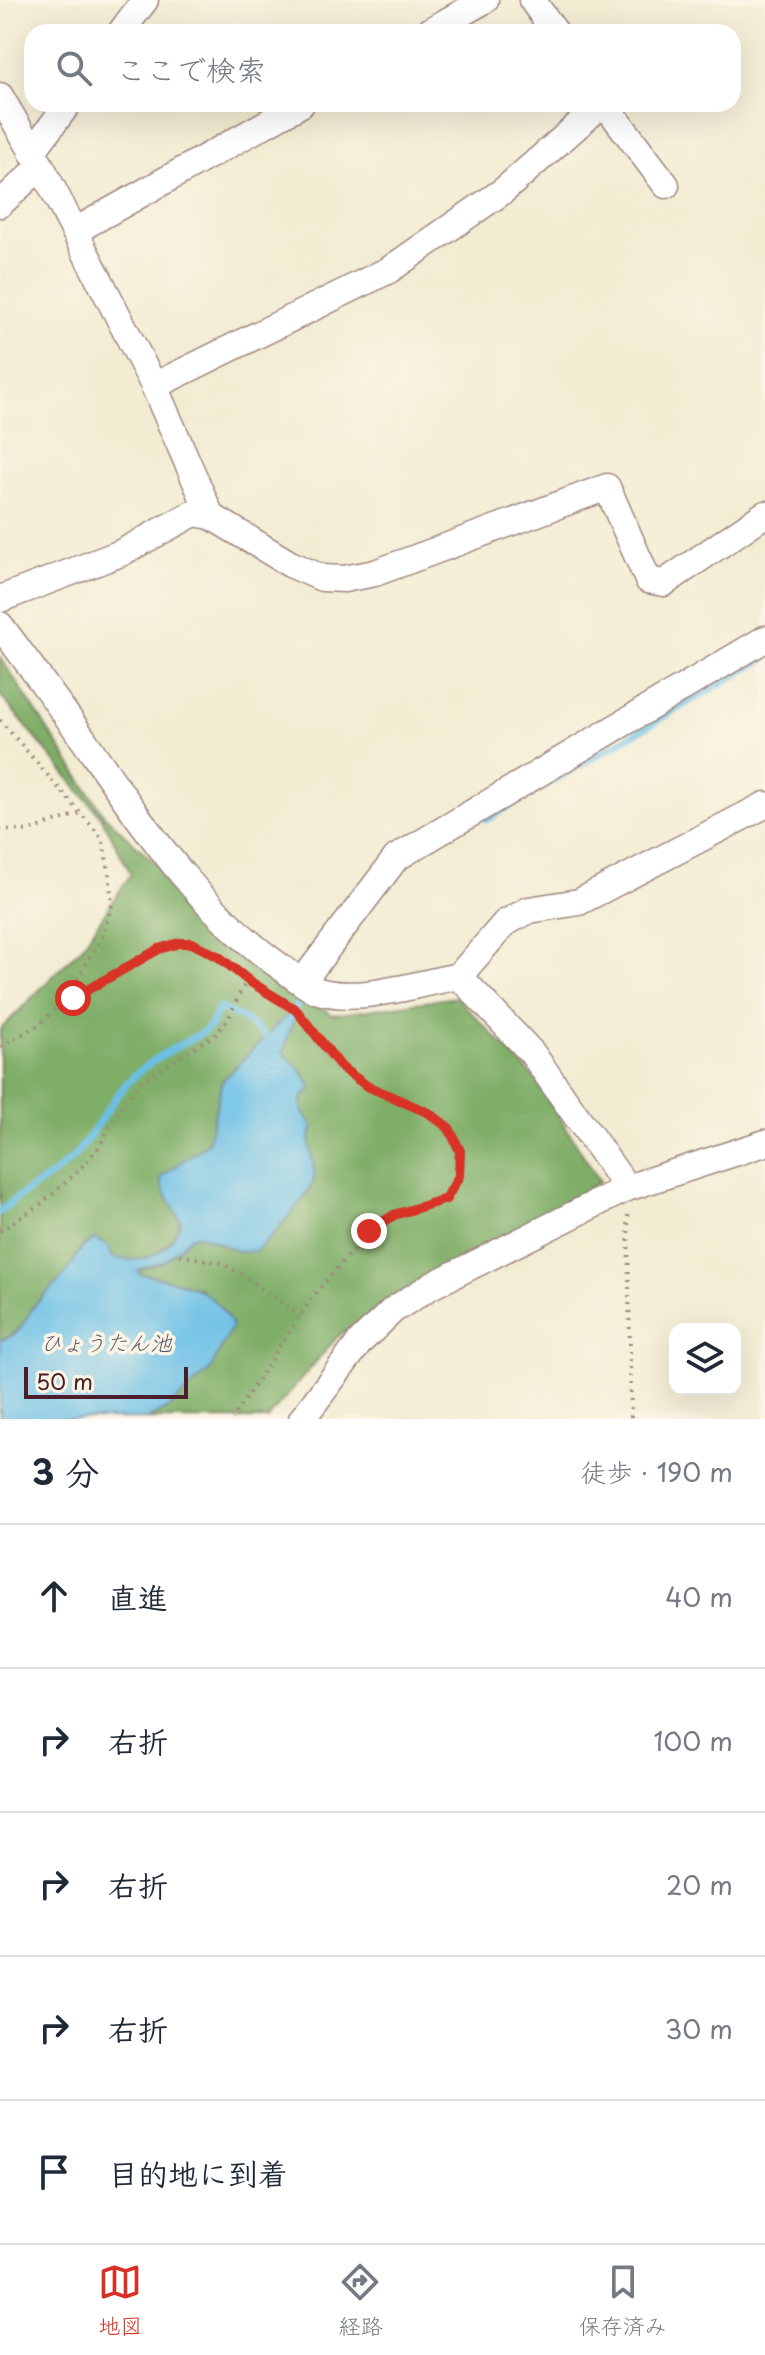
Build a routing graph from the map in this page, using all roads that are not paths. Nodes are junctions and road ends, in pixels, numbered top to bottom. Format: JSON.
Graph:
{"nodes":[{"id":1,"x":145,"y":0,"type":"edge"},
{"id":2,"x":485,"y":0,"type":"edge"},
{"id":3,"x":534,"y":0,"type":"edge"},
{"id":4,"x":127,"y":24,"type":"edge"},
{"id":5,"x":442,"y":24,"type":"edge"},
{"id":6,"x":550,"y":24,"type":"edge"},
{"id":7,"x":0,"y":96,"type":"edge"},
{"id":8,"x":63,"y":112,"type":"edge"},
{"id":9,"x":287,"y":112,"type":"edge"},
{"id":10,"x":595,"y":112,"type":"edge"},
{"id":11,"x":610,"y":112,"type":"edge"},
{"id":12,"x":36,"y":159,"type":"junction"},
{"id":13,"x":666,"y":185,"type":"dead end"},
{"id":14,"x":0,"y":204,"type":"edge"},
{"id":15,"x":75,"y":231,"type":"junction"},
{"id":16,"x":154,"y":386,"type":"junction"},
{"id":17,"x":765,"y":514,"type":"edge"},
{"id":18,"x":211,"y":516,"type":"junction"},
{"id":19,"x":0,"y":599,"type":"edge"},
{"id":20,"x":0,"y":625,"type":"edge"},
{"id":21,"x":765,"y":639,"type":"edge"},
{"id":22,"x":765,"y":805,"type":"edge"},
{"id":23,"x":459,"y":976,"type":"junction"},
{"id":24,"x":307,"y":985,"type":"junction"},
{"id":25,"x":765,"y":1143,"type":"edge"},
{"id":26,"x":627,"y":1188,"type":"junction"},
{"id":27,"x":302,"y":1419,"type":"edge"}],
"edges":[{"from":1,"to":4,"type":"street"},
{"from":2,"to":5,"type":"street"},
{"from":3,"to":6,"type":"street"},
{"from":7,"to":12,"type":"street"},
{"from":8,"to":12,"type":"street"},
{"from":9,"to":15,"type":"street"},
{"from":10,"to":16,"type":"street"},
{"from":11,"to":13,"type":"street"},
{"from":12,"to":14,"type":"street"},
{"from":12,"to":15,"type":"street"},
{"from":15,"to":16,"type":"street"},
{"from":16,"to":18,"type":"street"},
{"from":17,"to":18,"type":"street"},
{"from":18,"to":19,"type":"street"},
{"from":20,"to":24,"type":"street"},
{"from":21,"to":24,"type":"street"},
{"from":22,"to":23,"type":"street"},
{"from":23,"to":24,"type":"street"},
{"from":23,"to":26,"type":"street"},
{"from":25,"to":26,"type":"street"},
{"from":26,"to":27,"type":"street"}]}
